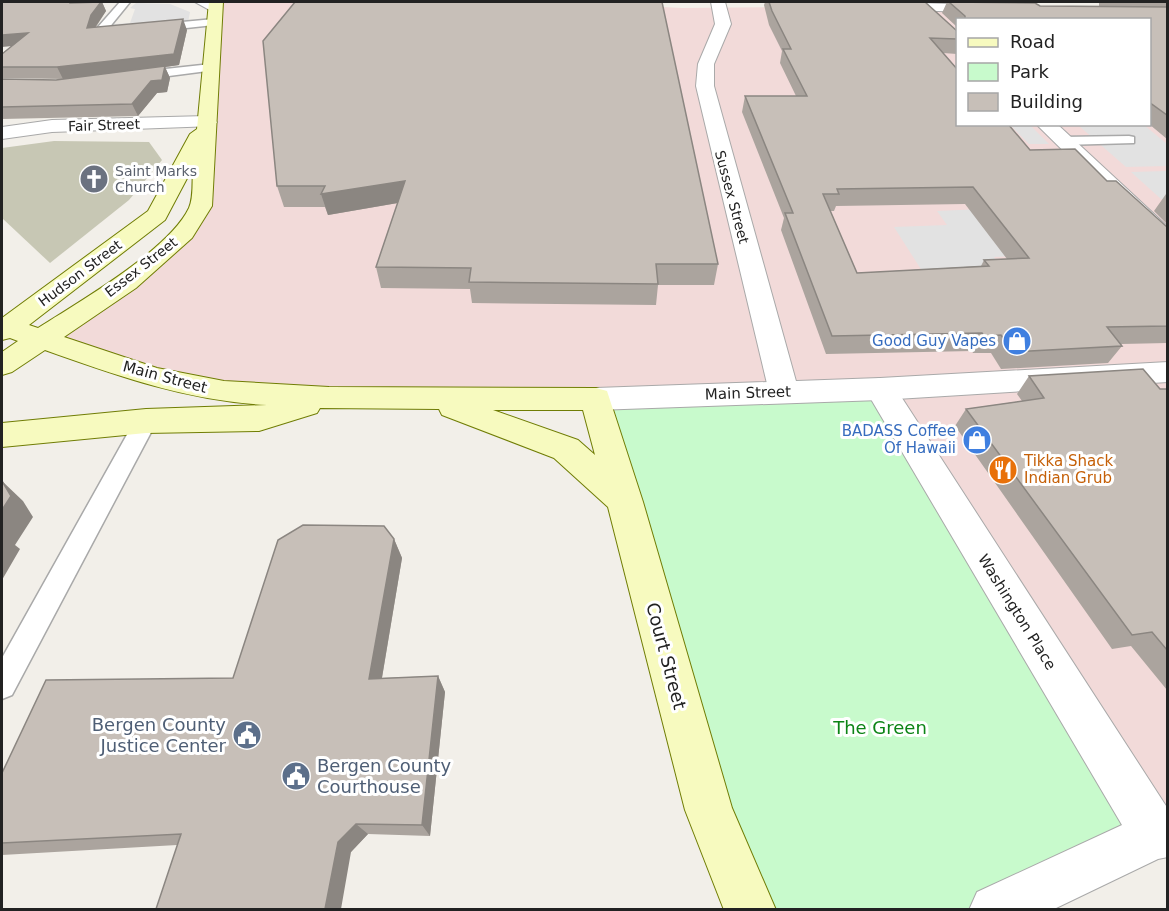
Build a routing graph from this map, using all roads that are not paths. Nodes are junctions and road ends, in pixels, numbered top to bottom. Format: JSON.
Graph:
{"nodes":[{"id":1,"x":125,"y":2,"type":"edge"},
{"id":2,"x":718,"y":2,"type":"edge"},
{"id":3,"x":876,"y":5,"type":"edge"},
{"id":4,"x":923,"y":6,"type":"junction"},
{"id":5,"x":212,"y":9,"type":"edge"},
{"id":6,"x":1001,"y":10,"type":"edge"},
{"id":7,"x":937,"y":20,"type":"edge"},
{"id":8,"x":211,"y":68,"type":"junction"},
{"id":9,"x":129,"y":77,"type":"edge"},
{"id":10,"x":207,"y":122,"type":"junction"},
{"id":11,"x":1047,"y":126,"type":"edge"},
{"id":12,"x":2,"y":133,"type":"edge"},
{"id":13,"x":1129,"y":140,"type":"dead end"},
{"id":14,"x":1062,"y":141,"type":"junction"},
{"id":15,"x":158,"y":215,"type":"joint"},
{"id":16,"x":1167,"y":240,"type":"edge"},
{"id":17,"x":4,"y":329,"type":"edge"},
{"id":18,"x":42,"y":338,"type":"junction"},
{"id":19,"x":2,"y":365,"type":"edge"},
{"id":20,"x":1167,"y":372,"type":"edge"},
{"id":21,"x":880,"y":389,"type":"junction"},
{"id":22,"x":784,"y":392,"type":"junction"},
{"id":23,"x":423,"y":397,"type":"junction"},
{"id":24,"x":329,"y":398,"type":"junction"},
{"id":25,"x":596,"y":399,"type":"junction"},
{"id":26,"x":146,"y":421,"type":"junction"},
{"id":27,"x":2,"y":435,"type":"edge"},
{"id":28,"x":626,"y":502,"type":"junction"},
{"id":29,"x":2,"y":685,"type":"edge"},
{"id":30,"x":1161,"y":834,"type":"edge"},
{"id":31,"x":750,"y":909,"type":"edge"},
{"id":32,"x":995,"y":909,"type":"edge"}],
"edges":[{"from":1,"to":5,"type":"lane"},
{"from":2,"to":22,"type":"street","name":"Sussex Street"},
{"from":3,"to":4,"type":"street"},
{"from":4,"to":6,"type":"street"},
{"from":4,"to":7,"type":"street"},
{"from":5,"to":8,"type":"main road","name":"Essex Street"},
{"from":8,"to":9,"type":"lane"},
{"from":8,"to":10,"type":"main road","name":"Essex Street"},
{"from":10,"to":12,"type":"street","name":"Fair Street"},
{"from":10,"to":15,"type":"main road","name":"Essex Street"},
{"from":10,"to":18,"type":"main road","name":"Essex Street"},
{"from":11,"to":14,"type":"street"},
{"from":13,"to":14,"type":"lane"},
{"from":14,"to":16,"type":"street"},
{"from":15,"to":17,"type":"main road","name":"Hudson Street"},
{"from":17,"to":18,"type":"main road","name":"Main Street"},
{"from":18,"to":19,"type":"main road","name":"Essex Street"},
{"from":18,"to":24,"type":"main road","name":"Main Street"},
{"from":20,"to":21,"type":"street","name":"Main Street"},
{"from":21,"to":22,"type":"street","name":"Main Street"},
{"from":21,"to":30,"type":"street","name":"Washington Place"},
{"from":22,"to":25,"type":"street","name":"Main Street"},
{"from":23,"to":24,"type":"main road","name":"Main Street"},
{"from":23,"to":25,"type":"main road","name":"Main Street"},
{"from":23,"to":28,"type":"main road"},
{"from":24,"to":26,"type":"main road","name":"Main Street"},
{"from":25,"to":28,"type":"main road","name":"Court Street"},
{"from":26,"to":27,"type":"main road","name":"Main Street"},
{"from":26,"to":29,"type":"lane"},
{"from":28,"to":31,"type":"main road","name":"Court Street"},
{"from":30,"to":32,"type":"street"}]}
